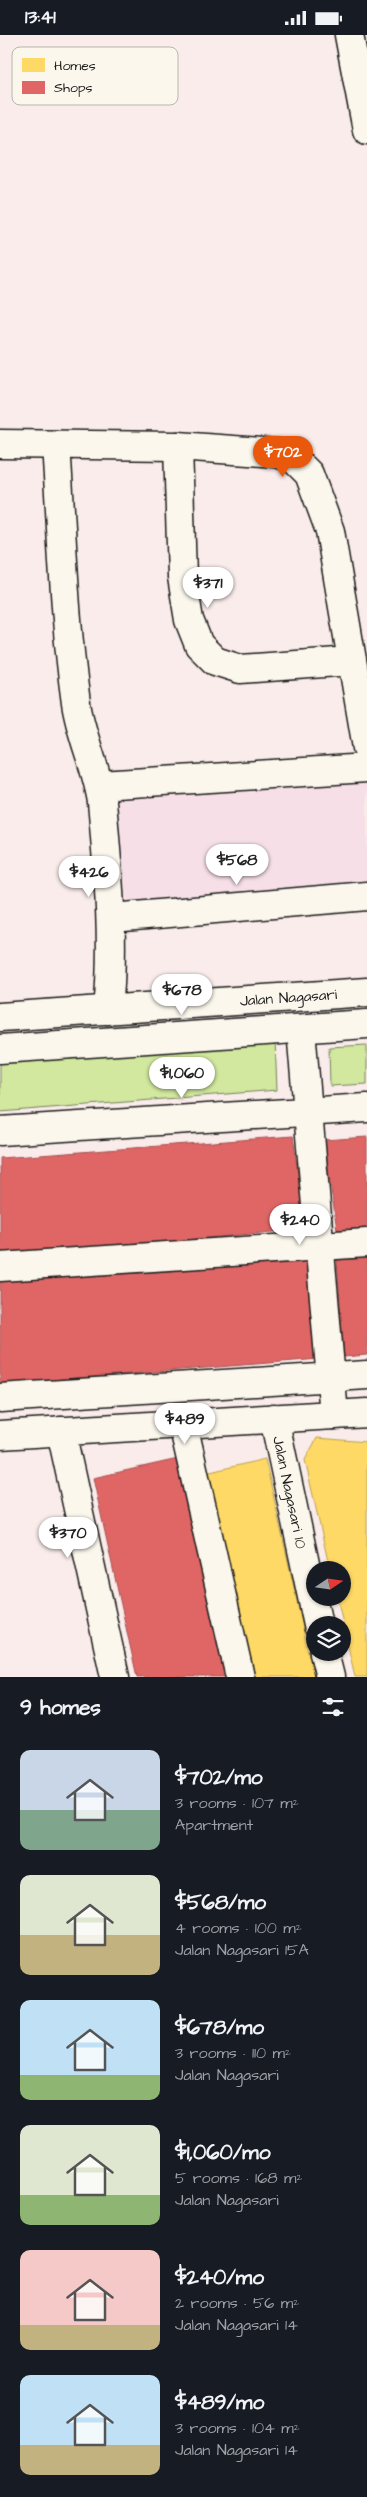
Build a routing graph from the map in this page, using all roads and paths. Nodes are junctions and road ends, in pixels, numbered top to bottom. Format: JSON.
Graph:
{"nodes":[{"id":1,"x":349,"y":35,"type":"edge"},
{"id":2,"x":367,"y":130,"type":"edge"},
{"id":3,"x":0,"y":444,"type":"edge"},
{"id":4,"x":56,"y":445,"type":"junction"},
{"id":5,"x":178,"y":446,"type":"junction"},
{"id":6,"x":352,"y":661,"type":"junction"},
{"id":7,"x":367,"y":748,"type":"edge"},
{"id":8,"x":367,"y":768,"type":"edge"},
{"id":9,"x":100,"y":785,"type":"junction"},
{"id":10,"x":367,"y":896,"type":"edge"},
{"id":11,"x":112,"y":918,"type":"junction"},
{"id":12,"x":367,"y":992,"type":"edge"},
{"id":13,"x":108,"y":1010,"type":"junction"},
{"id":14,"x":0,"y":1017,"type":"edge"},
{"id":15,"x":367,"y":1025,"type":"edge"},
{"id":16,"x":301,"y":1030,"type":"junction"},
{"id":17,"x":0,"y":1049,"type":"edge"},
{"id":18,"x":367,"y":1108,"type":"edge"},
{"id":19,"x":307,"y":1112,"type":"junction"},
{"id":20,"x":0,"y":1131,"type":"edge"},
{"id":21,"x":367,"y":1243,"type":"edge"},
{"id":22,"x":321,"y":1245,"type":"junction"},
{"id":23,"x":0,"y":1267,"type":"edge"},
{"id":24,"x":367,"y":1375,"type":"edge"},
{"id":25,"x":331,"y":1377,"type":"junction"},
{"id":26,"x":0,"y":1398,"type":"edge"},
{"id":27,"x":367,"y":1413,"type":"edge"},
{"id":28,"x":334,"y":1415,"type":"junction"},
{"id":29,"x":274,"y":1419,"type":"junction"},
{"id":30,"x":183,"y":1424,"type":"junction"},
{"id":31,"x":61,"y":1431,"type":"junction"},
{"id":32,"x":0,"y":1435,"type":"edge"},
{"id":33,"x":316,"y":1616,"type":"edge"},
{"id":34,"x":326,"y":1661,"type":"edge"},
{"id":35,"x":116,"y":1677,"type":"edge"},
{"id":36,"x":240,"y":1677,"type":"edge"},
{"id":37,"x":330,"y":1677,"type":"edge"}],
"edges":[{"from":1,"to":2,"type":"street"},
{"from":3,"to":4,"type":"street"},
{"from":4,"to":5,"type":"street"},
{"from":4,"to":9,"type":"street"},
{"from":5,"to":6,"type":"street"},
{"from":5,"to":6,"type":"street"},
{"from":6,"to":7,"type":"street"},
{"from":8,"to":9,"type":"street"},
{"from":9,"to":11,"type":"street"},
{"from":10,"to":11,"type":"street"},
{"from":11,"to":13,"type":"street"},
{"from":12,"to":13,"type":"street","name":"Jalan Nagasari"},
{"from":13,"to":14,"type":"street","name":"Jalan Nagasari"},
{"from":15,"to":16,"type":"street"},
{"from":16,"to":17,"type":"street"},
{"from":16,"to":19,"type":"street"},
{"from":18,"to":19,"type":"street"},
{"from":19,"to":20,"type":"street"},
{"from":19,"to":22,"type":"street"},
{"from":21,"to":22,"type":"street"},
{"from":22,"to":23,"type":"street"},
{"from":22,"to":25,"type":"street"},
{"from":24,"to":25,"type":"street"},
{"from":25,"to":26,"type":"street"},
{"from":25,"to":28,"type":"street"},
{"from":27,"to":28,"type":"street"},
{"from":28,"to":29,"type":"street"},
{"from":29,"to":30,"type":"street"},
{"from":29,"to":33,"type":"street","name":"Jalan Nagasari 10"},
{"from":30,"to":31,"type":"street"},
{"from":30,"to":36,"type":"street"},
{"from":31,"to":32,"type":"street"},
{"from":31,"to":35,"type":"street"},
{"from":34,"to":37,"type":"street"}]}
